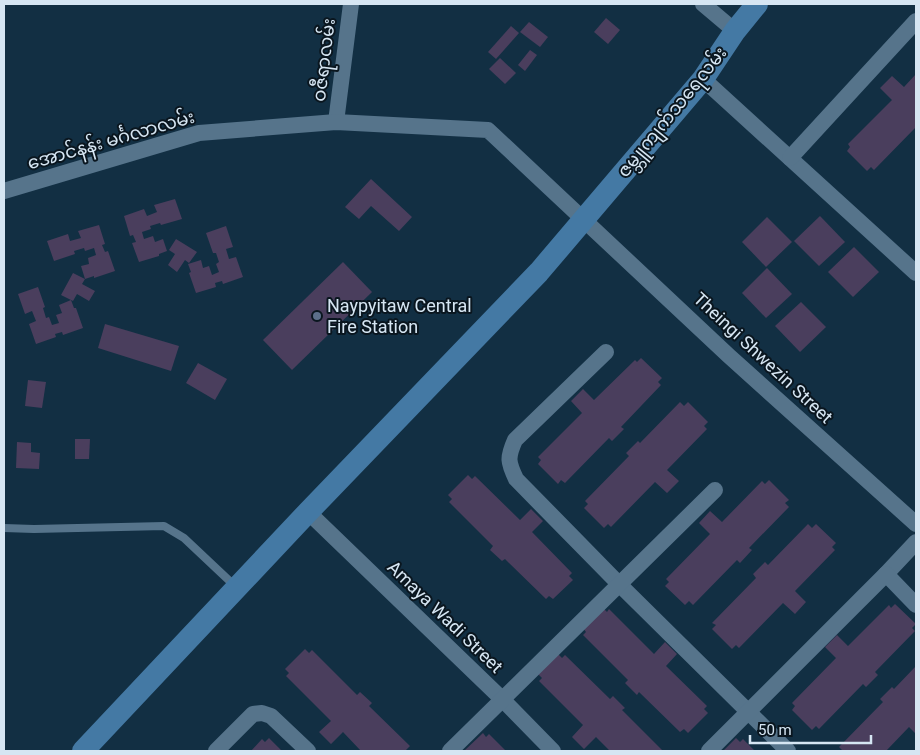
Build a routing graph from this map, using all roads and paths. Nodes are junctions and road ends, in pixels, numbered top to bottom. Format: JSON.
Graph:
{"nodes":[{"id":1,"x":351,"y":4,"type":"edge"},
{"id":2,"x":703,"y":4,"type":"edge"},
{"id":3,"x":757,"y":4,"type":"edge"},
{"id":4,"x":916,"y":21,"type":"edge"},
{"id":5,"x":735,"y":31,"type":"junction"},
{"id":6,"x":703,"y":79,"type":"junction"},
{"id":7,"x":336,"y":122,"type":"junction"},
{"id":8,"x":790,"y":158,"type":"junction"},
{"id":9,"x":4,"y":191,"type":"edge"},
{"id":10,"x":584,"y":218,"type":"junction"},
{"id":11,"x":916,"y":273,"type":"edge"},
{"id":12,"x":606,"y":352,"type":"dead end"},
{"id":13,"x":715,"y":490,"type":"dead end"},
{"id":14,"x":308,"y":512,"type":"junction"},
{"id":15,"x":916,"y":524,"type":"edge"},
{"id":16,"x":4,"y":528,"type":"edge"},
{"id":17,"x":916,"y":542,"type":"edge"},
{"id":18,"x":886,"y":574,"type":"junction"},
{"id":19,"x":619,"y":584,"type":"junction"},
{"id":20,"x":236,"y":588,"type":"junction"},
{"id":21,"x":916,"y":605,"type":"edge"},
{"id":22,"x":502,"y":699,"type":"junction"},
{"id":23,"x":748,"y":712,"type":"junction"},
{"id":24,"x":83,"y":751,"type":"edge"},
{"id":25,"x":216,"y":751,"type":"edge"},
{"id":26,"x":308,"y":751,"type":"edge"},
{"id":27,"x":450,"y":751,"type":"edge"},
{"id":28,"x":553,"y":751,"type":"edge"},
{"id":29,"x":709,"y":751,"type":"edge"},
{"id":30,"x":788,"y":751,"type":"edge"}],
"edges":[{"from":1,"to":7,"type":"street","name":"ဝဇီရာလမ်း"},
{"from":2,"to":5,"type":"street"},
{"from":3,"to":5,"type":"main road","name":"ဇမ္ဘူကျက်သရေလမ်း"},
{"from":4,"to":8,"type":"street"},
{"from":5,"to":6,"type":"main road","name":"ဇမ္ဘူကျက်သရေလမ်း"},
{"from":6,"to":8,"type":"street"},
{"from":6,"to":10,"type":"main road","name":"ဇမ္ဘူကျက်သရေလမ်း"},
{"from":7,"to":9,"type":"street","name":"အောင်နန်း မင်္ဂလာလမ်း"},
{"from":7,"to":10,"type":"street","name":"အောင်နန်း မင်္ဂလာလမ်း"},
{"from":8,"to":11,"type":"street"},
{"from":10,"to":14,"type":"main road","name":"ဇမ္ဘူကျက်သရေလမ်း"},
{"from":10,"to":15,"type":"street","name":"Theingi Shwezin Street"},
{"from":12,"to":19,"type":"street"},
{"from":13,"to":19,"type":"street"},
{"from":14,"to":20,"type":"main road","name":"ဇမ္ဘူကျက်သရေလမ်း"},
{"from":14,"to":22,"type":"street","name":"Amaya Wadi Street"},
{"from":16,"to":20,"type":"lane"},
{"from":17,"to":18,"type":"street"},
{"from":18,"to":21,"type":"street"},
{"from":18,"to":23,"type":"street"},
{"from":19,"to":22,"type":"street"},
{"from":19,"to":23,"type":"street"},
{"from":20,"to":24,"type":"main road","name":"ဇမ္ဘူကျက်သရေလမ်း"},
{"from":22,"to":27,"type":"street"},
{"from":22,"to":28,"type":"street","name":"Amaya Wadi Street"},
{"from":23,"to":29,"type":"street"},
{"from":23,"to":30,"type":"street"},
{"from":25,"to":26,"type":"street"}]}
